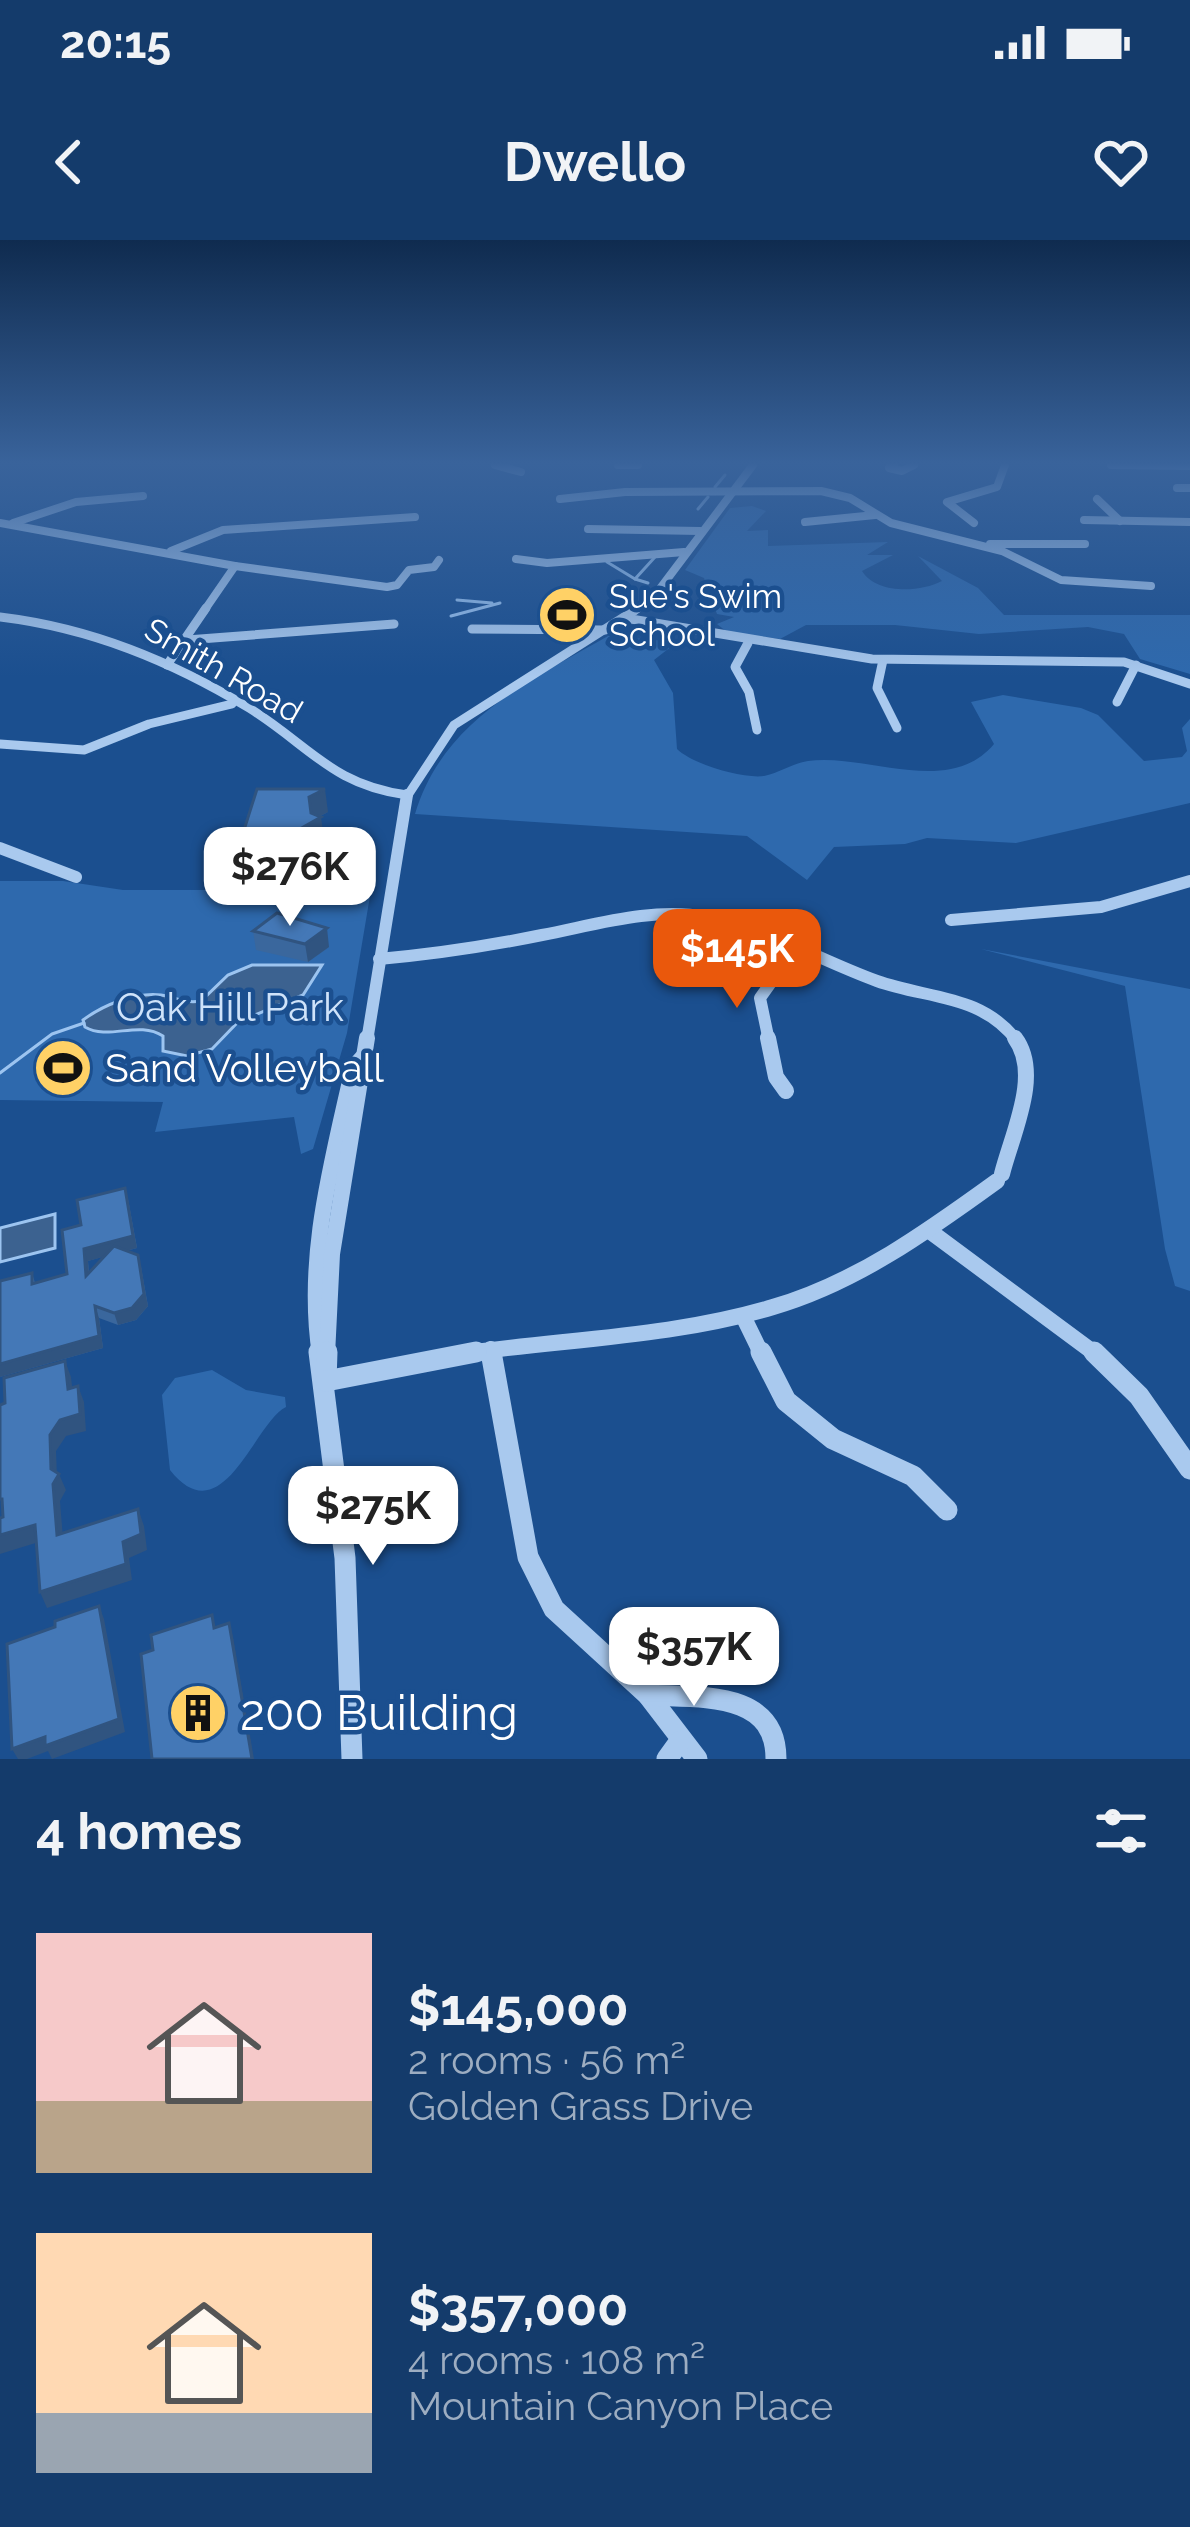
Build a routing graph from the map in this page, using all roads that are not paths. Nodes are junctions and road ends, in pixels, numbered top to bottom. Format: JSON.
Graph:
{"nodes":[{"id":1,"x":86,"y":536,"type":"edge"},
{"id":2,"x":209,"y":536,"type":"edge"},
{"id":3,"x":696,"y":536,"type":"edge"},
{"id":4,"x":915,"y":536,"type":"edge"},
{"id":5,"x":942,"y":536,"type":"edge"},
{"id":6,"x":911,"y":538,"type":"dead end"},
{"id":7,"x":1085,"y":544,"type":"dead end"},
{"id":8,"x":986,"y":547,"type":"junction"},
{"id":9,"x":171,"y":551,"type":"junction"},
{"id":10,"x":684,"y":552,"type":"junction"},
{"id":11,"x":516,"y":559,"type":"dead end"},
{"id":12,"x":439,"y":560,"type":"dead end"},
{"id":13,"x":235,"y":566,"type":"junction"},
{"id":14,"x":1151,"y":586,"type":"dead end"},
{"id":15,"x":0,"y":617,"type":"edge"},
{"id":16,"x":625,"y":618,"type":"junction"},
{"id":17,"x":394,"y":624,"type":"dead end"},
{"id":18,"x":472,"y":629,"type":"dead end"},
{"id":19,"x":605,"y":630,"type":"junction"},
{"id":20,"x":187,"y":640,"type":"junction"},
{"id":21,"x":748,"y":643,"type":"junction"},
{"id":22,"x":883,"y":660,"type":"junction"},
{"id":23,"x":167,"y":665,"type":"junction"},
{"id":24,"x":1136,"y":665,"type":"junction"},
{"id":25,"x":1190,"y":684,"type":"edge"},
{"id":26,"x":1117,"y":702,"type":"dead end"},
{"id":27,"x":232,"y":704,"type":"junction"},
{"id":28,"x":897,"y":728,"type":"dead end"},
{"id":29,"x":757,"y":730,"type":"dead end"},
{"id":30,"x":0,"y":744,"type":"edge"},
{"id":31,"x":407,"y":795,"type":"junction"},
{"id":32,"x":0,"y":848,"type":"edge"},
{"id":33,"x":76,"y":878,"type":"dead end"},
{"id":34,"x":1190,"y":881,"type":"edge"},
{"id":35,"x":951,"y":920,"type":"dead end"},
{"id":36,"x":803,"y":952,"type":"junction"},
{"id":37,"x":379,"y":959,"type":"junction"},
{"id":38,"x":786,"y":1091,"type":"dead end"},
{"id":39,"x":931,"y":1232,"type":"junction"},
{"id":40,"x":743,"y":1316,"type":"junction"},
{"id":41,"x":491,"y":1349,"type":"junction"},
{"id":42,"x":326,"y":1381,"type":"junction"},
{"id":43,"x":1190,"y":1469,"type":"edge"},
{"id":44,"x":947,"y":1510,"type":"dead end"},
{"id":45,"x":647,"y":1695,"type":"junction"},
{"id":46,"x":681,"y":1753,"type":"edge"},
{"id":47,"x":352,"y":1759,"type":"edge"},
{"id":48,"x":776,"y":1759,"type":"edge"}],
"edges":[{"from":1,"to":9,"type":"street"},
{"from":2,"to":9,"type":"street"},
{"from":3,"to":10,"type":"street"},
{"from":4,"to":6,"type":"street"},
{"from":5,"to":8,"type":"street"},
{"from":7,"to":8,"type":"street"},
{"from":8,"to":14,"type":"street"},
{"from":9,"to":13,"type":"street"},
{"from":10,"to":11,"type":"street"},
{"from":10,"to":16,"type":"street"},
{"from":12,"to":13,"type":"street"},
{"from":13,"to":20,"type":"street"},
{"from":15,"to":23,"type":"street","name":"Smith Road"},
{"from":16,"to":19,"type":"street"},
{"from":16,"to":21,"type":"street"},
{"from":17,"to":20,"type":"street"},
{"from":18,"to":19,"type":"street"},
{"from":19,"to":31,"type":"street"},
{"from":20,"to":23,"type":"street"},
{"from":21,"to":22,"type":"street"},
{"from":21,"to":29,"type":"street"},
{"from":22,"to":24,"type":"street"},
{"from":22,"to":28,"type":"street"},
{"from":23,"to":27,"type":"street","name":"Smith Road"},
{"from":24,"to":25,"type":"street"},
{"from":24,"to":26,"type":"street"},
{"from":27,"to":30,"type":"street"},
{"from":27,"to":31,"type":"street","name":"Smith Road"},
{"from":31,"to":37,"type":"street"},
{"from":32,"to":33,"type":"street"},
{"from":34,"to":35,"type":"street"},
{"from":36,"to":37,"type":"street"},
{"from":36,"to":38,"type":"street"},
{"from":36,"to":39,"type":"street"},
{"from":37,"to":42,"type":"street"},
{"from":39,"to":40,"type":"street"},
{"from":39,"to":43,"type":"street"},
{"from":40,"to":41,"type":"street"},
{"from":40,"to":44,"type":"street"},
{"from":41,"to":42,"type":"street"},
{"from":41,"to":45,"type":"street"},
{"from":42,"to":47,"type":"street"},
{"from":45,"to":46,"type":"street"},
{"from":45,"to":48,"type":"street"}]}
